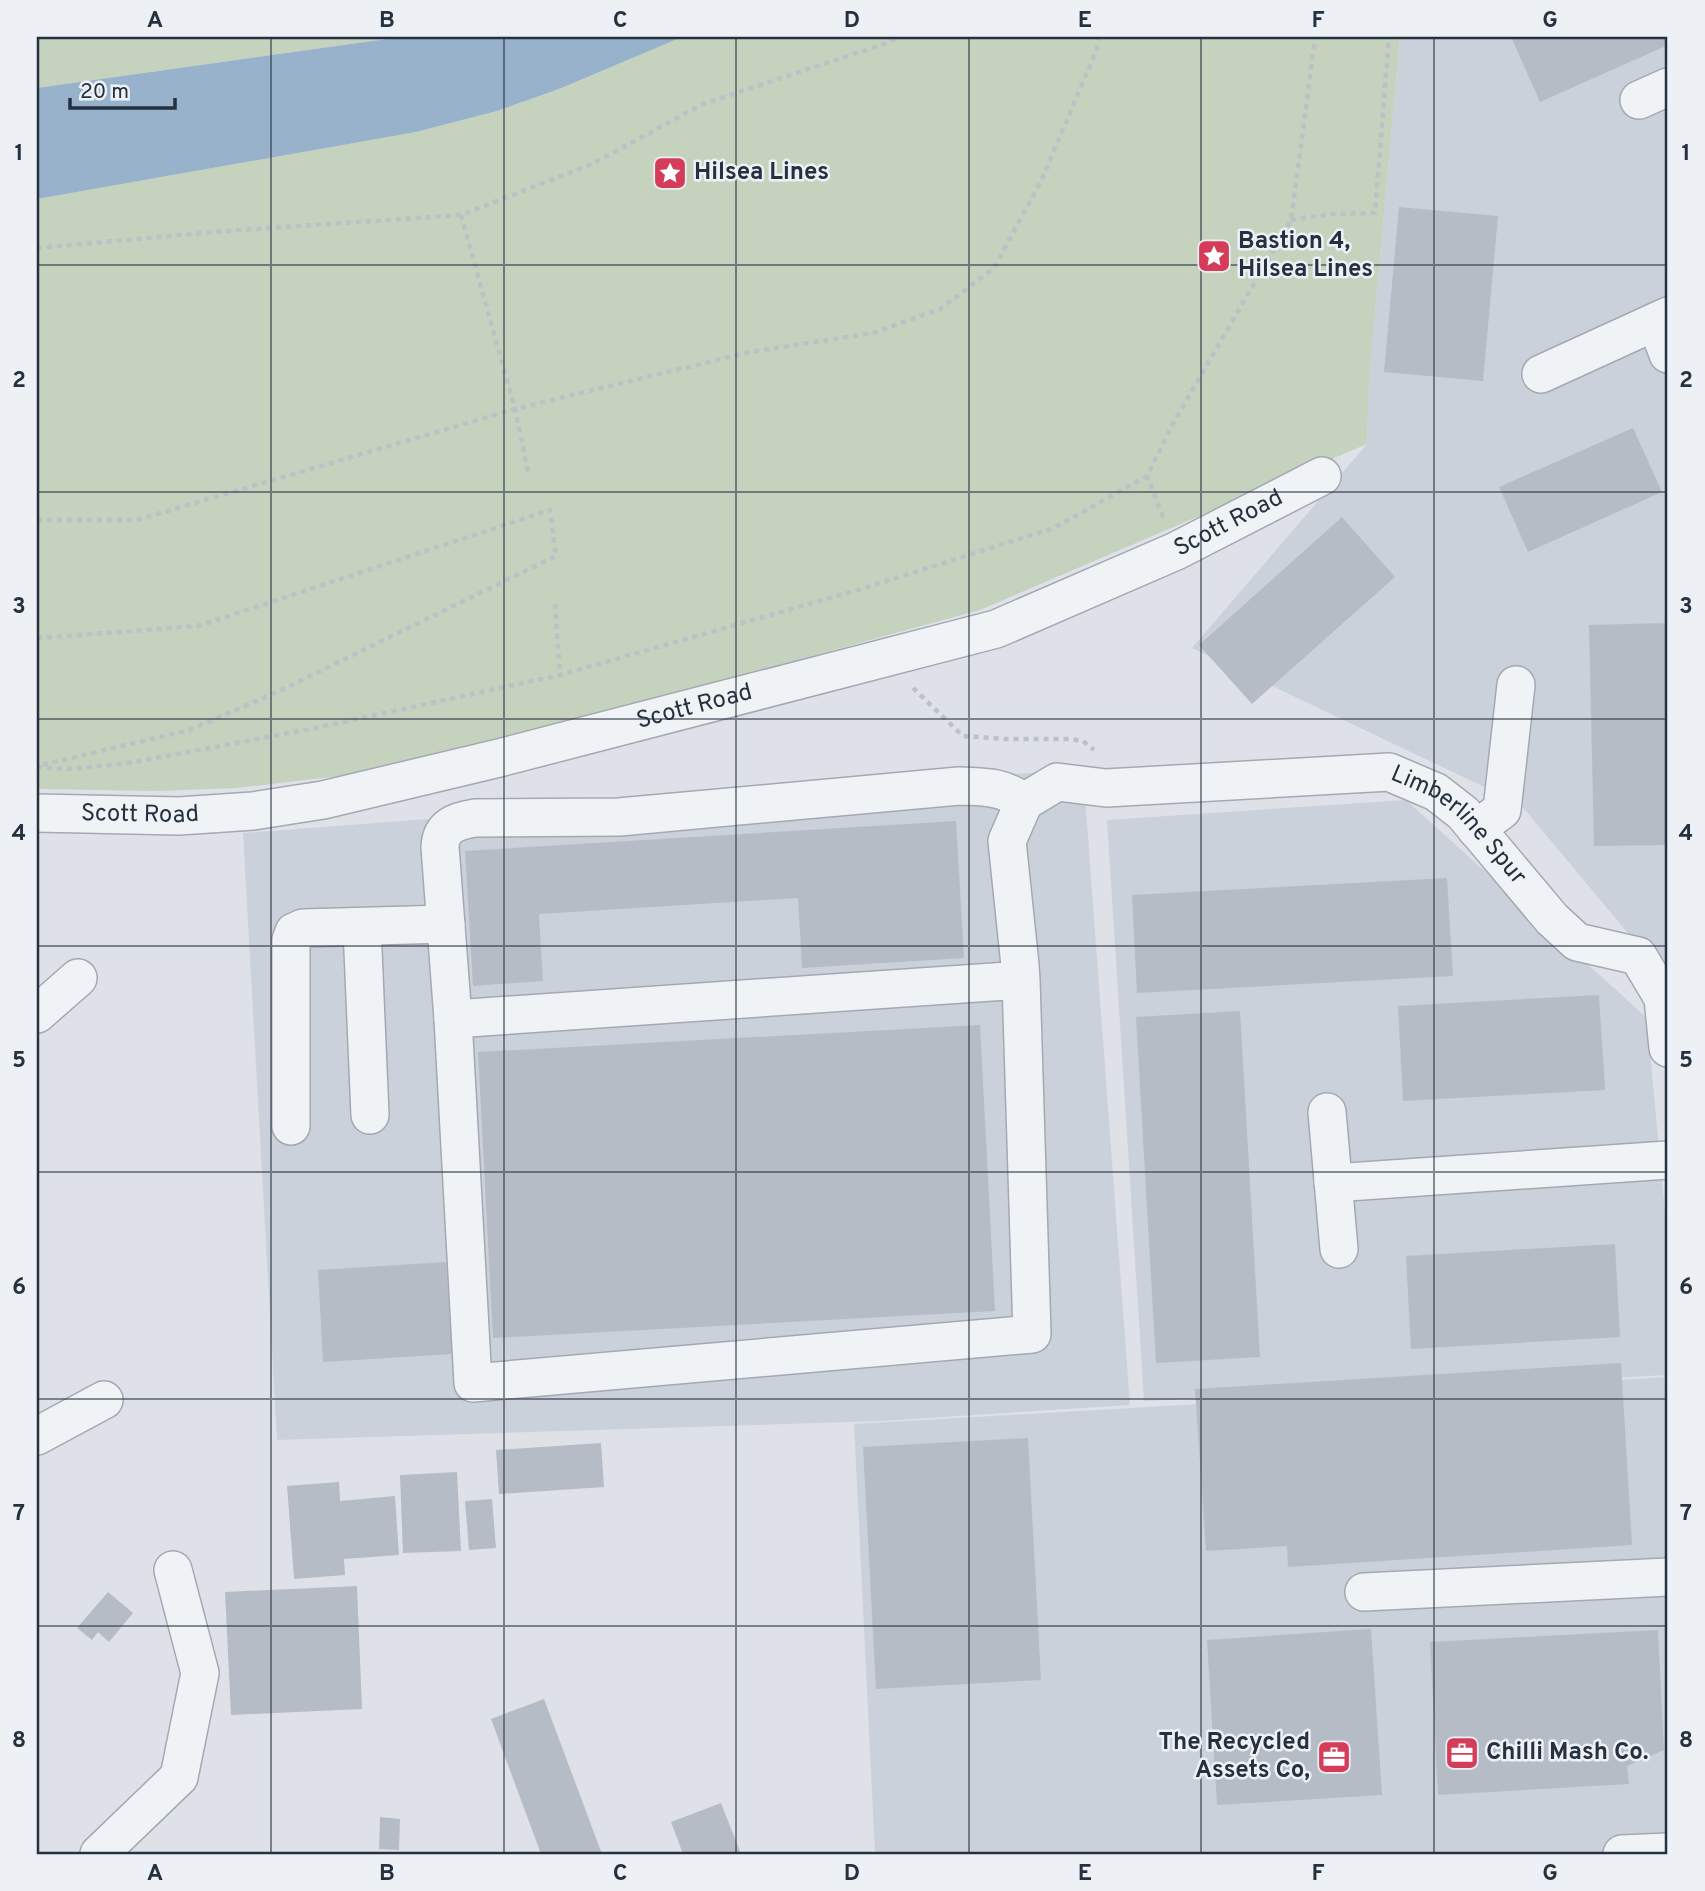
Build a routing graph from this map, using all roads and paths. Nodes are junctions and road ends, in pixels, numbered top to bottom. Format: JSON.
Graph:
{"nodes":[{"id":1,"x":900,"y":37,"type":"edge"},
{"id":2,"x":1099,"y":37,"type":"edge"},
{"id":3,"x":1389,"y":37,"type":"edge"},
{"id":4,"x":1315,"y":39,"type":"dead end"},
{"id":5,"x":461,"y":215,"type":"junction"},
{"id":6,"x":1291,"y":220,"type":"junction"},
{"id":7,"x":37,"y":248,"type":"edge"},
{"id":8,"x":1664,"y":331,"type":"edge"},
{"id":9,"x":1541,"y":374,"type":"dead end"},
{"id":10,"x":515,"y":409,"type":"junction"},
{"id":11,"x":529,"y":476,"type":"dead end"},
{"id":12,"x":1147,"y":476,"type":"junction"},
{"id":13,"x":1322,"y":476,"type":"dead end"},
{"id":14,"x":37,"y":520,"type":"edge"},
{"id":15,"x":1176,"y":551,"type":"junction"},
{"id":16,"x":555,"y":604,"type":"dead end"},
{"id":17,"x":37,"y":638,"type":"edge"},
{"id":18,"x":894,"y":654,"type":"junction"},
{"id":19,"x":560,"y":676,"type":"junction"},
{"id":20,"x":1516,"y":685,"type":"dead end"},
{"id":21,"x":37,"y":767,"type":"edge"},
{"id":22,"x":1106,"y":788,"type":"junction"},
{"id":23,"x":1024,"y":802,"type":"junction"},
{"id":24,"x":37,"y":813,"type":"edge"},
{"id":25,"x":1476,"y":829,"type":"junction"},
{"id":26,"x":446,"y":923,"type":"junction"},
{"id":27,"x":362,"y":927,"type":"junction"},
{"id":28,"x":78,"y":978,"type":"dead end"},
{"id":29,"x":1021,"y":980,"type":"junction"},
{"id":30,"x":1666,"y":997,"type":"edge"},
{"id":31,"x":37,"y":1014,"type":"edge"},
{"id":32,"x":453,"y":1018,"type":"junction"},
{"id":33,"x":1668,"y":1048,"type":"edge"},
{"id":34,"x":1326,"y":1112,"type":"dead end"},
{"id":35,"x":370,"y":1115,"type":"dead end"},
{"id":36,"x":291,"y":1126,"type":"dead end"},
{"id":37,"x":1668,"y":1160,"type":"edge"},
{"id":38,"x":1333,"y":1183,"type":"junction"},
{"id":39,"x":1339,"y":1249,"type":"dead end"},
{"id":40,"x":104,"y":1400,"type":"dead end"},
{"id":41,"x":37,"y":1436,"type":"edge"},
{"id":42,"x":173,"y":1570,"type":"dead end"},
{"id":43,"x":1668,"y":1577,"type":"edge"},
{"id":44,"x":1364,"y":1592,"type":"dead end"},
{"id":45,"x":1668,"y":1852,"type":"edge"},
{"id":46,"x":99,"y":1854,"type":"edge"},
{"id":47,"x":1622,"y":1854,"type":"edge"}],
"edges":[{"from":1,"to":5,"type":"path"},
{"from":2,"to":10,"type":"path"},
{"from":3,"to":6,"type":"path"},
{"from":4,"to":6,"type":"path"},
{"from":5,"to":7,"type":"path"},
{"from":5,"to":10,"type":"path"},
{"from":6,"to":12,"type":"path"},
{"from":8,"to":9,"type":"street"},
{"from":10,"to":11,"type":"path"},
{"from":10,"to":14,"type":"path"},
{"from":12,"to":15,"type":"path"},
{"from":12,"to":19,"type":"path"},
{"from":13,"to":15,"type":"street","name":"Scott Road"},
{"from":15,"to":18,"type":"street","name":"Scott Road"},
{"from":16,"to":19,"type":"path"},
{"from":17,"to":21,"type":"path"},
{"from":18,"to":22,"type":"path"},
{"from":18,"to":24,"type":"street","name":"Scott Road"},
{"from":19,"to":21,"type":"path"},
{"from":20,"to":25,"type":"street"},
{"from":22,"to":23,"type":"street","name":"Limberline Spur"},
{"from":22,"to":25,"type":"street","name":"Limberline Spur"},
{"from":23,"to":26,"type":"street"},
{"from":23,"to":29,"type":"street"},
{"from":25,"to":30,"type":"street","name":"Limberline Spur"},
{"from":26,"to":27,"type":"street"},
{"from":26,"to":32,"type":"street"},
{"from":27,"to":35,"type":"street"},
{"from":27,"to":36,"type":"street"},
{"from":28,"to":31,"type":"street"},
{"from":29,"to":32,"type":"street"},
{"from":29,"to":32,"type":"street"},
{"from":30,"to":33,"type":"street","name":"Limberline Spur"},
{"from":34,"to":38,"type":"street"},
{"from":37,"to":38,"type":"street"},
{"from":38,"to":39,"type":"street"},
{"from":40,"to":41,"type":"street"},
{"from":42,"to":46,"type":"street"},
{"from":43,"to":44,"type":"street"},
{"from":45,"to":47,"type":"street"}]}
